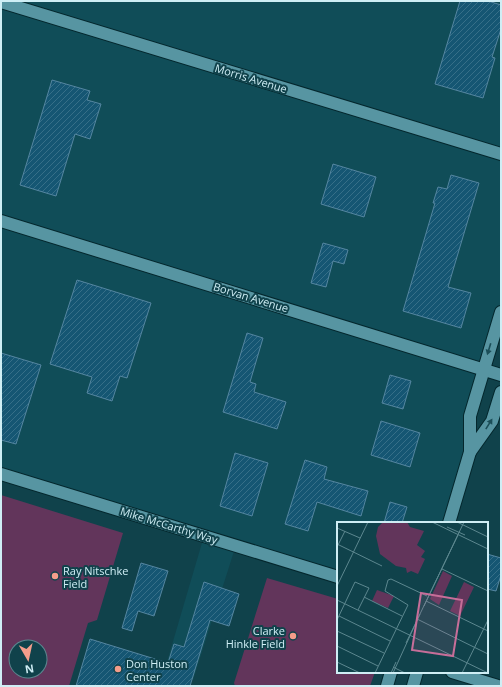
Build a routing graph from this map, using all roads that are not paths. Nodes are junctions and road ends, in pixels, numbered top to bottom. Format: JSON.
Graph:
{"nodes":[{"id":1,"x":1,"y":2,"type":"edge"},
{"id":2,"x":501,"y":154,"type":"edge"},
{"id":3,"x":1,"y":221,"type":"edge"},
{"id":4,"x":501,"y":312,"type":"edge"},
{"id":5,"x":483,"y":369,"type":"junction"},
{"id":6,"x":501,"y":375,"type":"edge"},
{"id":7,"x":501,"y":392,"type":"edge"},
{"id":8,"x":470,"y":452,"type":"junction"},
{"id":9,"x":1,"y":474,"type":"edge"},
{"id":10,"x":449,"y":522,"type":"edge"},
{"id":11,"x":337,"y":576,"type":"edge"},
{"id":12,"x":391,"y":673,"type":"edge"},
{"id":13,"x":417,"y":673,"type":"edge"},
{"id":14,"x":455,"y":673,"type":"edge"},
{"id":15,"x":386,"y":686,"type":"edge"},
{"id":16,"x":413,"y":686,"type":"edge"},
{"id":17,"x":498,"y":686,"type":"edge"}],
"edges":[{"from":1,"to":2,"type":"street","name":"Morris Avenue"},
{"from":3,"to":5,"type":"street","name":"Borvan Avenue"},
{"from":4,"to":5,"type":"street","one_way":true},
{"from":5,"to":6,"type":"street","name":"Borvan Avenue"},
{"from":5,"to":8,"type":"street"},
{"from":8,"to":7,"type":"street","one_way":true},
{"from":8,"to":10,"type":"street"},
{"from":9,"to":11,"type":"street","name":"Mike McCarthy Way"},
{"from":12,"to":15,"type":"street"},
{"from":13,"to":16,"type":"street"},
{"from":14,"to":17,"type":"street"}]}
